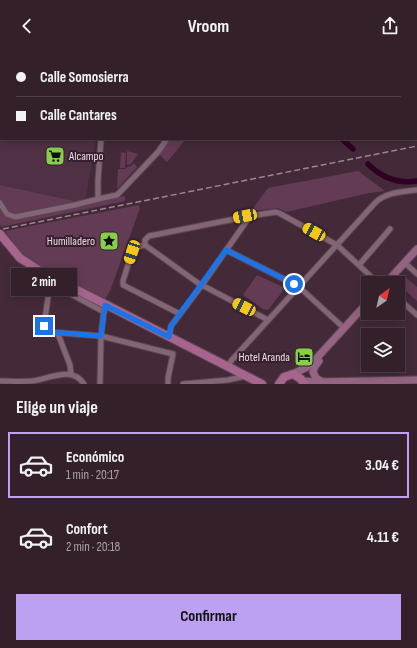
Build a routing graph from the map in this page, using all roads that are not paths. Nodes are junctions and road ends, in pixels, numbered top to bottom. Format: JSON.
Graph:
{"nodes":[{"id":1,"x":101,"y":140,"type":"edge"},
{"id":2,"x":166,"y":140,"type":"edge"},
{"id":3,"x":417,"y":190,"type":"edge"},
{"id":4,"x":98,"y":199,"type":"junction"},
{"id":5,"x":0,"y":203,"type":"edge"},
{"id":6,"x":250,"y":216,"type":"junction"},
{"id":7,"x":390,"y":229,"type":"dead end"},
{"id":8,"x":0,"y":234,"type":"edge"},
{"id":9,"x":145,"y":245,"type":"junction"},
{"id":10,"x":337,"y":245,"type":"junction"},
{"id":11,"x":417,"y":249,"type":"edge"},
{"id":12,"x":226,"y":250,"type":"junction"},
{"id":13,"x":404,"y":263,"type":"junction"},
{"id":14,"x":359,"y":265,"type":"junction"},
{"id":15,"x":417,"y":274,"type":"edge"},
{"id":16,"x":371,"y":276,"type":"edge"},
{"id":17,"x":392,"y":276,"type":"edge"},
{"id":18,"x":202,"y":286,"type":"junction"},
{"id":19,"x":298,"y":286,"type":"junction"},
{"id":20,"x":405,"y":304,"type":"edge"},
{"id":21,"x":104,"y":308,"type":"junction"},
{"id":22,"x":361,"y":310,"type":"edge"},
{"id":23,"x":180,"y":314,"type":"junction"},
{"id":24,"x":417,"y":315,"type":"edge"},
{"id":25,"x":268,"y":320,"type":"junction"},
{"id":26,"x":344,"y":328,"type":"junction"},
{"id":27,"x":58,"y":334,"type":"junction"},
{"id":28,"x":101,"y":336,"type":"junction"},
{"id":29,"x":169,"y":337,"type":"junction"},
{"id":30,"x":324,"y":351,"type":"junction"},
{"id":31,"x":307,"y":368,"type":"junction"},
{"id":32,"x":231,"y":369,"type":"junction"},
{"id":33,"x":71,"y":374,"type":"junction"},
{"id":34,"x":243,"y":374,"type":"junction"},
{"id":35,"x":293,"y":374,"type":"junction"},
{"id":36,"x":228,"y":380,"type":"junction"},
{"id":37,"x":417,"y":380,"type":"edge"},
{"id":38,"x":0,"y":381,"type":"edge"},
{"id":39,"x":302,"y":381,"type":"edge"},
{"id":40,"x":31,"y":382,"type":"edge"},
{"id":41,"x":318,"y":382,"type":"edge"},
{"id":42,"x":349,"y":382,"type":"edge"},
{"id":43,"x":385,"y":382,"type":"edge"},
{"id":44,"x":84,"y":384,"type":"edge"},
{"id":45,"x":100,"y":384,"type":"edge"},
{"id":46,"x":168,"y":384,"type":"edge"},
{"id":47,"x":185,"y":384,"type":"edge"},
{"id":48,"x":262,"y":384,"type":"edge"},
{"id":49,"x":279,"y":384,"type":"edge"}],
"edges":[{"from":1,"to":4,"type":"street"},
{"from":2,"to":4,"type":"street"},
{"from":3,"to":10,"type":"street"},
{"from":4,"to":5,"type":"street"},
{"from":6,"to":9,"type":"street"},
{"from":6,"to":10,"type":"street"},
{"from":6,"to":12,"type":"street"},
{"from":7,"to":14,"type":"street"},
{"from":8,"to":21,"type":"main road"},
{"from":9,"to":18,"type":"street"},
{"from":9,"to":23,"type":"street"},
{"from":10,"to":14,"type":"street"},
{"from":10,"to":19,"type":"street"},
{"from":11,"to":13,"type":"street"},
{"from":12,"to":18,"type":"street"},
{"from":12,"to":19,"type":"street"},
{"from":13,"to":15,"type":"street"},
{"from":13,"to":17,"type":"street"},
{"from":14,"to":16,"type":"street"},
{"from":18,"to":23,"type":"street"},
{"from":18,"to":25,"type":"street"},
{"from":19,"to":25,"type":"street"},
{"from":19,"to":26,"type":"street"},
{"from":20,"to":24,"type":"street"},
{"from":21,"to":27,"type":"street"},
{"from":21,"to":28,"type":"street"},
{"from":21,"to":29,"type":"main road"},
{"from":22,"to":26,"type":"street"},
{"from":23,"to":29,"type":"street"},
{"from":25,"to":32,"type":"street"},
{"from":26,"to":30,"type":"street"},
{"from":27,"to":28,"type":"street"},
{"from":27,"to":33,"type":"street"},
{"from":28,"to":45,"type":"street"},
{"from":28,"to":46,"type":"street"},
{"from":29,"to":32,"type":"main road"},
{"from":30,"to":31,"type":"street"},
{"from":30,"to":41,"type":"street"},
{"from":31,"to":35,"type":"street"},
{"from":31,"to":39,"type":"street"},
{"from":32,"to":34,"type":"main road"},
{"from":32,"to":36,"type":"street"},
{"from":33,"to":40,"type":"street"},
{"from":33,"to":44,"type":"street"},
{"from":34,"to":36,"type":"street"},
{"from":34,"to":48,"type":"main road"},
{"from":35,"to":39,"type":"main road"},
{"from":35,"to":49,"type":"main road"},
{"from":36,"to":47,"type":"street"},
{"from":37,"to":43,"type":"street"},
{"from":38,"to":40,"type":"street"},
{"from":39,"to":41,"type":"street"},
{"from":41,"to":42,"type":"street"},
{"from":42,"to":43,"type":"street"}]}
